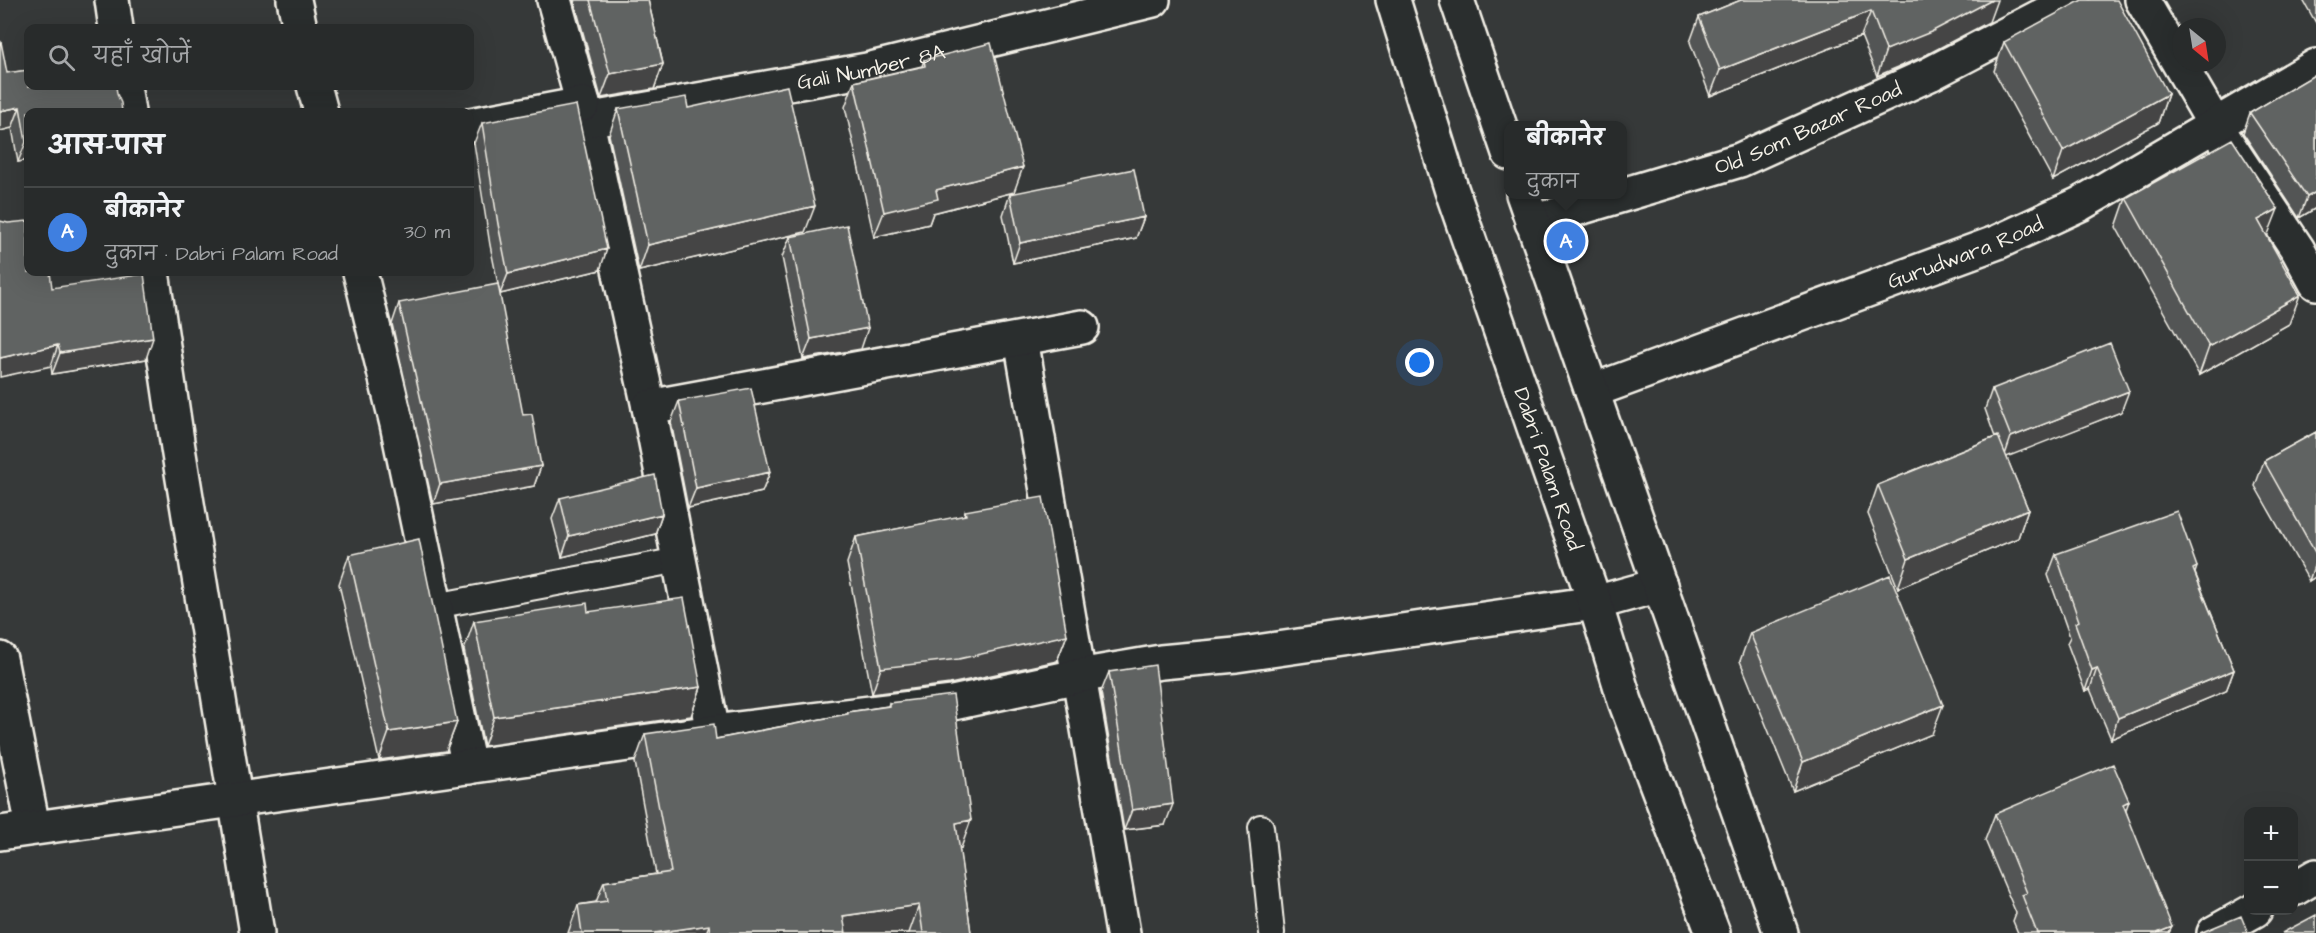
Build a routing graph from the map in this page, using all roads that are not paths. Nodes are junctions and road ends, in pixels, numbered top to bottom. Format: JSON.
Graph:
{"nodes":[{"id":1,"x":112,"y":0,"type":"edge"},
{"id":2,"x":294,"y":0,"type":"edge"},
{"id":3,"x":554,"y":0,"type":"edge"},
{"id":4,"x":1152,"y":0,"type":"edge"},
{"id":5,"x":1393,"y":0,"type":"edge"},
{"id":6,"x":1457,"y":0,"type":"edge"},
{"id":7,"x":2072,"y":0,"type":"edge"},
{"id":8,"x":2142,"y":0,"type":"edge"},
{"id":9,"x":115,"y":24,"type":"edge"},
{"id":10,"x":299,"y":24,"type":"edge"},
{"id":11,"x":2316,"y":66,"type":"edge"},
{"id":12,"x":125,"y":90,"type":"edge"},
{"id":13,"x":315,"y":90,"type":"edge"},
{"id":14,"x":127,"y":108,"type":"edge"},
{"id":15,"x":320,"y":108,"type":"edge"},
{"id":16,"x":584,"y":112,"type":"junction"},
{"id":17,"x":474,"y":125,"type":"edge"},
{"id":18,"x":2215,"y":125,"type":"junction"},
{"id":19,"x":1504,"y":138,"type":"edge"},
{"id":20,"x":1627,"y":186,"type":"edge"},
{"id":21,"x":1568,"y":199,"type":"edge"},
{"id":22,"x":1528,"y":208,"type":"edge"},
{"id":23,"x":153,"y":276,"type":"edge"},
{"id":24,"x":361,"y":276,"type":"edge"},
{"id":25,"x":2316,"y":283,"type":"edge"},
{"id":26,"x":1082,"y":327,"type":"dead end"},
{"id":27,"x":1021,"y":339,"type":"junction"},
{"id":28,"x":1592,"y":391,"type":"junction"},
{"id":29,"x":649,"y":407,"type":"junction"},
{"id":30,"x":679,"y":560,"type":"junction"},
{"id":31,"x":1660,"y":585,"type":"junction"},
{"id":32,"x":1595,"y":603,"type":"junction"},
{"id":33,"x":435,"y":606,"type":"junction"},
{"id":34,"x":0,"y":659,"type":"edge"},
{"id":35,"x":1078,"y":676,"type":"junction"},
{"id":36,"x":713,"y":732,"type":"junction"},
{"id":37,"x":469,"y":767,"type":"junction"},
{"id":38,"x":237,"y":799,"type":"junction"},
{"id":39,"x":33,"y":827,"type":"junction"},
{"id":40,"x":1261,"y":827,"type":"dead end"},
{"id":41,"x":0,"y":833,"type":"edge"},
{"id":42,"x":2316,"y":876,"type":"edge"},
{"id":43,"x":2298,"y":887,"type":"edge"},
{"id":44,"x":2246,"y":915,"type":"edge"},
{"id":45,"x":257,"y":933,"type":"edge"},
{"id":46,"x":1123,"y":933,"type":"edge"},
{"id":47,"x":1272,"y":933,"type":"edge"},
{"id":48,"x":1713,"y":933,"type":"edge"},
{"id":49,"x":1781,"y":933,"type":"edge"},
{"id":50,"x":2214,"y":933,"type":"edge"}],
"edges":[{"from":1,"to":9,"type":"street"},
{"from":2,"to":10,"type":"street"},
{"from":3,"to":16,"type":"street"},
{"from":4,"to":16,"type":"street","name":"Gali Number 8A"},
{"from":5,"to":32,"type":"street","name":"Dabri Palam Road"},
{"from":6,"to":19,"type":"street"},
{"from":7,"to":20,"type":"street","name":"Old Som Bazar Road"},
{"from":8,"to":18,"type":"street"},
{"from":11,"to":18,"type":"street","name":"Gurudwara Road"},
{"from":12,"to":14,"type":"street"},
{"from":13,"to":15,"type":"street"},
{"from":16,"to":17,"type":"street","name":"Gali Number 8A"},
{"from":16,"to":29,"type":"street"},
{"from":18,"to":25,"type":"street"},
{"from":18,"to":28,"type":"street","name":"Gurudwara Road"},
{"from":21,"to":22,"type":"street","name":"Old Som Bazar Road"},
{"from":22,"to":28,"type":"street"},
{"from":23,"to":38,"type":"street"},
{"from":24,"to":33,"type":"street"},
{"from":26,"to":27,"type":"street"},
{"from":27,"to":29,"type":"street"},
{"from":27,"to":35,"type":"street"},
{"from":28,"to":31,"type":"street"},
{"from":29,"to":30,"type":"street"},
{"from":30,"to":33,"type":"lane"},
{"from":30,"to":36,"type":"street"},
{"from":31,"to":32,"type":"street"},
{"from":31,"to":49,"type":"street"},
{"from":32,"to":35,"type":"street"},
{"from":32,"to":48,"type":"street","name":"Dabri Palam Road"},
{"from":33,"to":37,"type":"street"},
{"from":34,"to":39,"type":"street"},
{"from":35,"to":36,"type":"street"},
{"from":35,"to":46,"type":"street"},
{"from":36,"to":37,"type":"street"},
{"from":37,"to":38,"type":"street"},
{"from":38,"to":39,"type":"street"},
{"from":38,"to":45,"type":"street"},
{"from":39,"to":41,"type":"street"},
{"from":40,"to":47,"type":"lane"},
{"from":42,"to":43,"type":"street"},
{"from":44,"to":50,"type":"street"}]}
